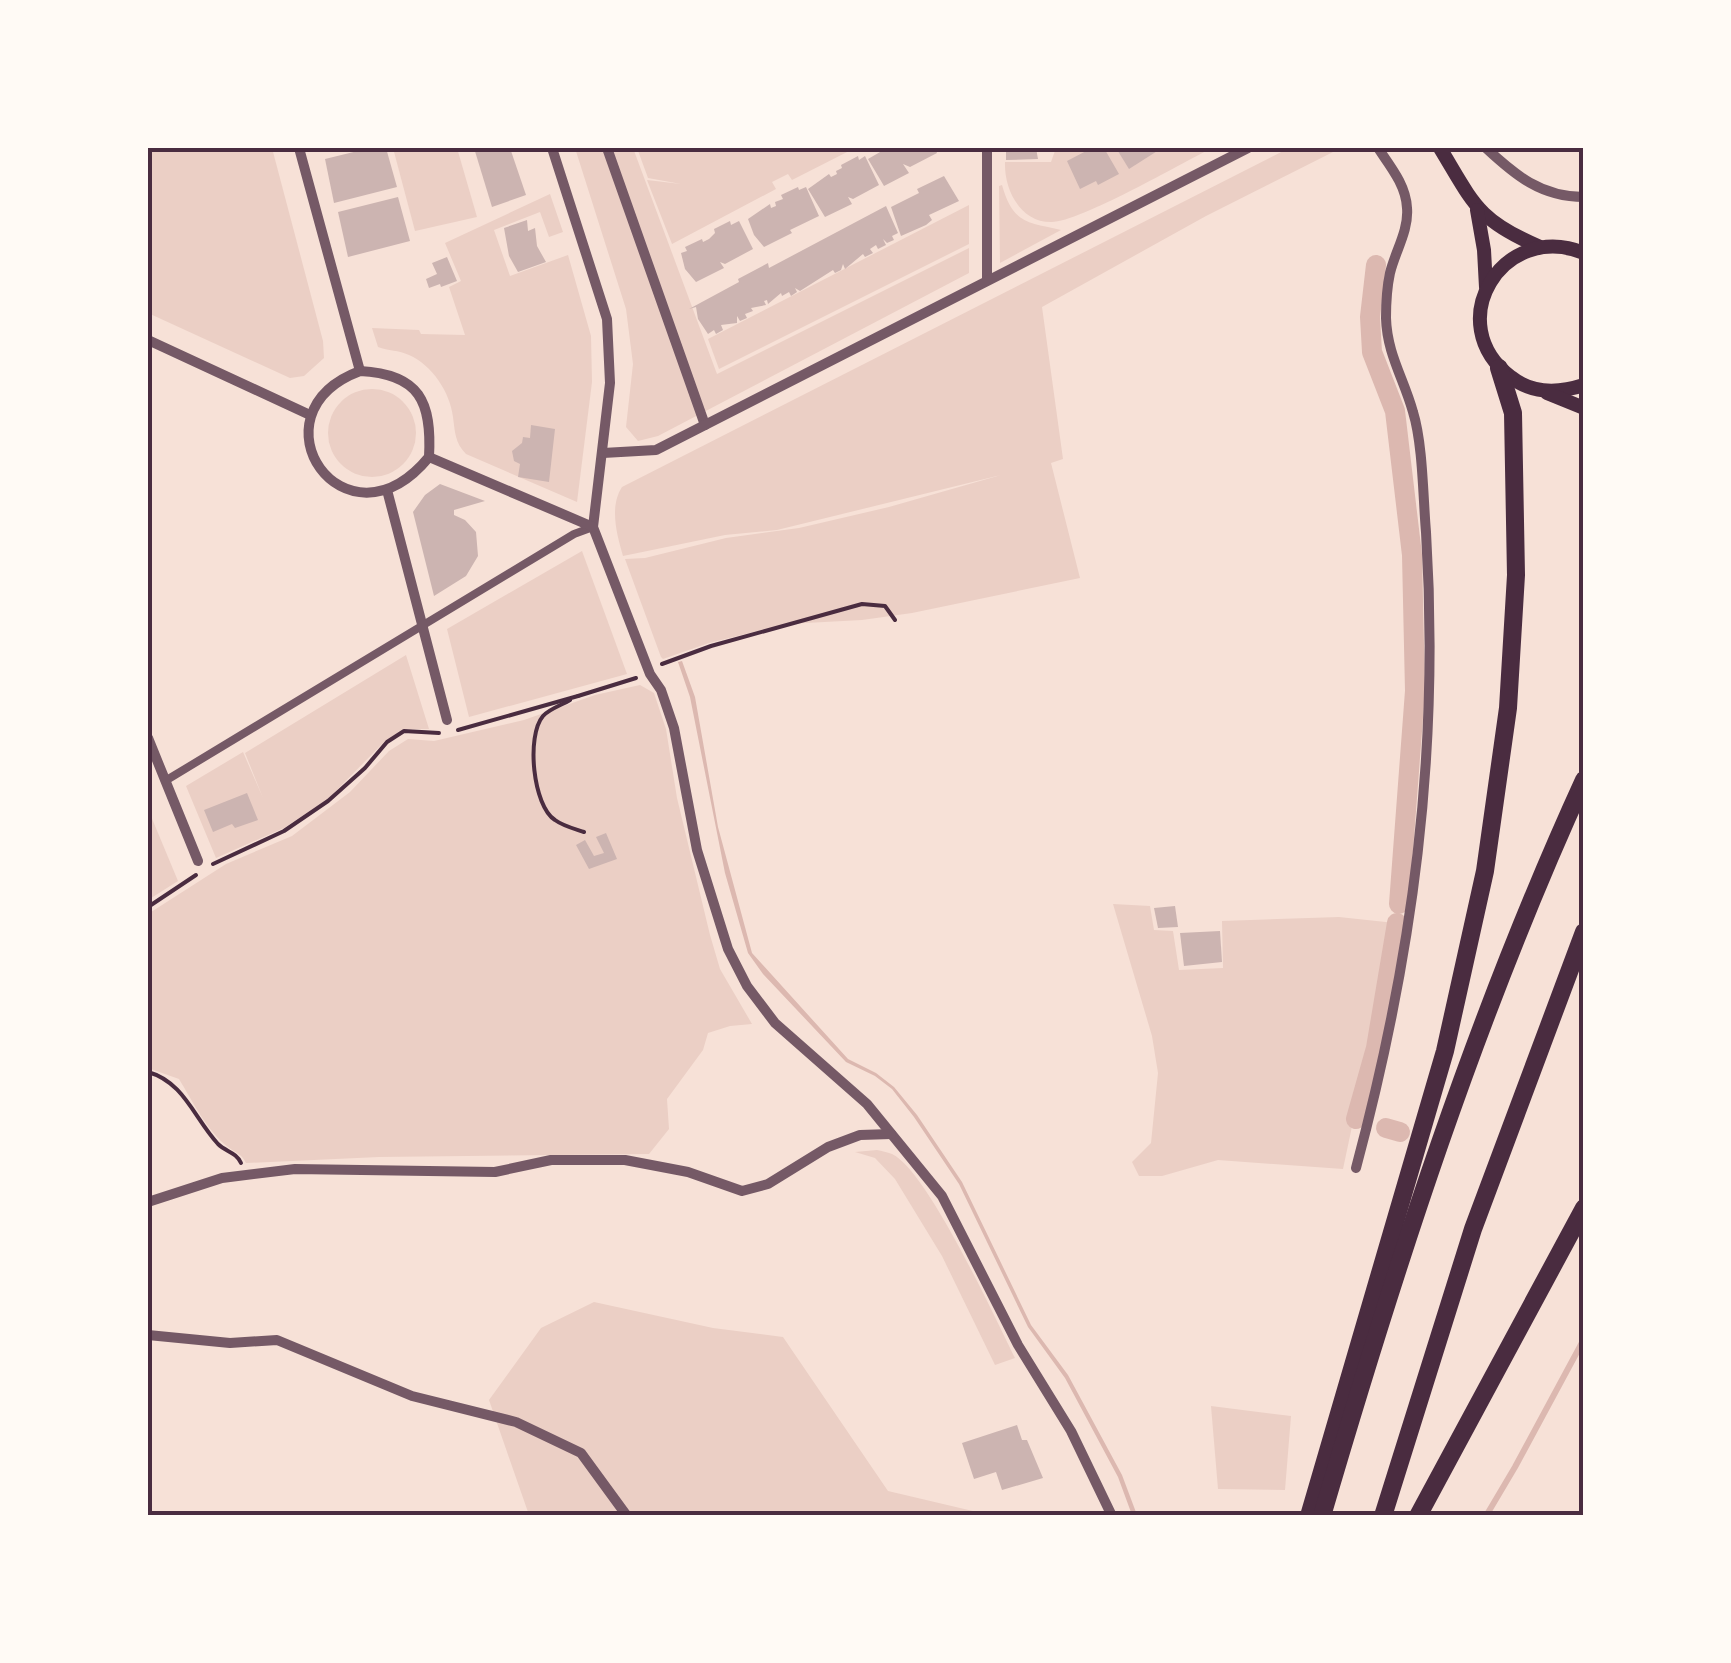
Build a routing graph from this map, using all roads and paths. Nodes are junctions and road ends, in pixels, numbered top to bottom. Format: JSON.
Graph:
{"nodes":[{"id":1,"x":299,"y":148,"type":"edge"},
{"id":2,"x":552,"y":148,"type":"edge"},
{"id":3,"x":607,"y":148,"type":"edge"},
{"id":4,"x":987,"y":148,"type":"edge"},
{"id":5,"x":1248,"y":148,"type":"edge"},
{"id":6,"x":1378,"y":148,"type":"edge"},
{"id":7,"x":1440,"y":148,"type":"edge"},
{"id":8,"x":1486,"y":148,"type":"edge"},
{"id":9,"x":1584,"y":197,"type":"edge"},
{"id":10,"x":1477,"y":209,"type":"junction"},
{"id":11,"x":1540,"y":247,"type":"junction"},
{"id":12,"x":1584,"y":253,"type":"edge"},
{"id":13,"x":987,"y":279,"type":"junction"},
{"id":14,"x":1486,"y":289,"type":"junction"},
{"id":15,"x":148,"y":340,"type":"edge"},
{"id":16,"x":1499,"y":368,"type":"junction"},
{"id":17,"x":360,"y":371,"type":"junction"},
{"id":18,"x":1584,"y":385,"type":"edge"},
{"id":19,"x":1542,"y":391,"type":"junction"},
{"id":20,"x":1584,"y":408,"type":"edge"},
{"id":21,"x":310,"y":415,"type":"junction"},
{"id":22,"x":705,"y":425,"type":"junction"},
{"id":23,"x":603,"y":453,"type":"junction"},
{"id":24,"x":429,"y":457,"type":"junction"},
{"id":25,"x":387,"y":490,"type":"junction"},
{"id":26,"x":592,"y":527,"type":"junction"},
{"id":27,"x":895,"y":620,"type":"dead end"},
{"id":28,"x":422,"y":624,"type":"junction"},
{"id":29,"x":649,"y":671,"type":"junction"},
{"id":30,"x":578,"y":696,"type":"junction"},
{"id":31,"x":447,"y":720,"type":"dead end"},
{"id":32,"x":458,"y":730,"type":"dead end"},
{"id":33,"x":440,"y":732,"type":"dead end"},
{"id":34,"x":148,"y":738,"type":"edge"},
{"id":35,"x":1584,"y":780,"type":"edge"},
{"id":36,"x":165,"y":781,"type":"junction"},
{"id":37,"x":584,"y":832,"type":"dead end"},
{"id":38,"x":198,"y":860,"type":"joint"},
{"id":39,"x":213,"y":864,"type":"dead end"},
{"id":40,"x":148,"y":907,"type":"edge"},
{"id":41,"x":1584,"y":932,"type":"edge"},
{"id":42,"x":148,"y":1072,"type":"edge"},
{"id":43,"x":891,"y":1134,"type":"junction"},
{"id":44,"x":1356,"y":1168,"type":"dead end"},
{"id":45,"x":241,"y":1176,"type":"junction"},
{"id":46,"x":148,"y":1202,"type":"edge"},
{"id":47,"x":1584,"y":1208,"type":"edge"},
{"id":48,"x":148,"y":1335,"type":"edge"},
{"id":49,"x":628,"y":1516,"type":"edge"},
{"id":50,"x":1112,"y":1516,"type":"edge"},
{"id":51,"x":1309,"y":1516,"type":"edge"},
{"id":52,"x":1322,"y":1516,"type":"edge"},
{"id":53,"x":1382,"y":1516,"type":"edge"},
{"id":54,"x":1418,"y":1516,"type":"edge"}],
"edges":[{"from":1,"to":17,"type":"street"},
{"from":2,"to":23,"type":"street"},
{"from":3,"to":22,"type":"street"},
{"from":4,"to":13,"type":"street"},
{"from":5,"to":13,"type":"street"},
{"from":6,"to":44,"type":"street"},
{"from":7,"to":10,"type":"main road"},
{"from":8,"to":9,"type":"street"},
{"from":10,"to":11,"type":"main road"},
{"from":10,"to":14,"type":"main road"},
{"from":11,"to":12,"type":"main road"},
{"from":11,"to":14,"type":"main road"},
{"from":13,"to":22,"type":"street"},
{"from":14,"to":16,"type":"main road"},
{"from":15,"to":21,"type":"street"},
{"from":16,"to":19,"type":"main road"},
{"from":16,"to":51,"type":"highway"},
{"from":17,"to":21,"type":"street"},
{"from":17,"to":24,"type":"street"},
{"from":18,"to":19,"type":"main road"},
{"from":19,"to":20,"type":"main road"},
{"from":21,"to":25,"type":"street"},
{"from":22,"to":23,"type":"street"},
{"from":23,"to":26,"type":"street"},
{"from":24,"to":25,"type":"street"},
{"from":24,"to":26,"type":"street"},
{"from":25,"to":28,"type":"street"},
{"from":26,"to":28,"type":"street"},
{"from":26,"to":29,"type":"street"},
{"from":27,"to":29,"type":"path"},
{"from":28,"to":31,"type":"street"},
{"from":28,"to":36,"type":"street"},
{"from":29,"to":30,"type":"path"},
{"from":29,"to":43,"type":"street"},
{"from":30,"to":32,"type":"path"},
{"from":30,"to":37,"type":"path"},
{"from":33,"to":39,"type":"path"},
{"from":34,"to":36,"type":"street"},
{"from":35,"to":52,"type":"highway"},
{"from":36,"to":38,"type":"street"},
{"from":38,"to":40,"type":"path"},
{"from":41,"to":53,"type":"highway"},
{"from":42,"to":45,"type":"path"},
{"from":43,"to":45,"type":"street"},
{"from":43,"to":50,"type":"street"},
{"from":45,"to":46,"type":"street"},
{"from":47,"to":54,"type":"highway"},
{"from":48,"to":49,"type":"street"}]}
